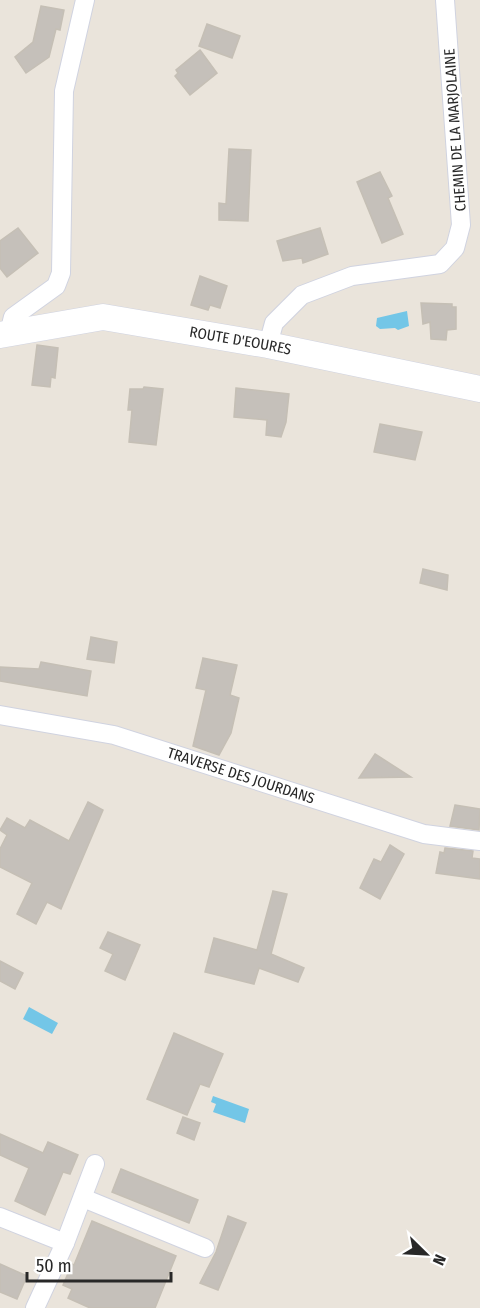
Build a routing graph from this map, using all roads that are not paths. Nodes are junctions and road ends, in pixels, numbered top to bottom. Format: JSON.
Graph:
{"nodes":[{"id":1,"x":85,"y":0,"type":"edge"},
{"id":2,"x":446,"y":0,"type":"edge"},
{"id":3,"x":5,"y":334,"type":"edge"},
{"id":4,"x":268,"y":345,"type":"junction"},
{"id":5,"x":480,"y":389,"type":"edge"},
{"id":6,"x":0,"y":715,"type":"edge"},
{"id":7,"x":480,"y":841,"type":"edge"},
{"id":8,"x":95,"y":1164,"type":"dead end"},
{"id":9,"x":83,"y":1198,"type":"junction"},
{"id":10,"x":0,"y":1217,"type":"edge"},
{"id":11,"x":65,"y":1243,"type":"junction"},
{"id":12,"x":205,"y":1248,"type":"dead end"},
{"id":13,"x":42,"y":1306,"type":"edge"}],
"edges":[{"from":1,"to":3,"type":"street"},
{"from":2,"to":4,"type":"street","name":"CHEMIN DE LA MARJOLAINE"},
{"from":3,"to":4,"type":"street","name":"ROUTE D'EOURES"},
{"from":4,"to":5,"type":"street","name":"ROUTE D'EOURES"},
{"from":6,"to":7,"type":"street","name":"TRAVERSE DES JOURDANS"},
{"from":8,"to":9,"type":"street"},
{"from":9,"to":11,"type":"street"},
{"from":9,"to":12,"type":"street"},
{"from":10,"to":11,"type":"street"},
{"from":11,"to":13,"type":"street"}]}
